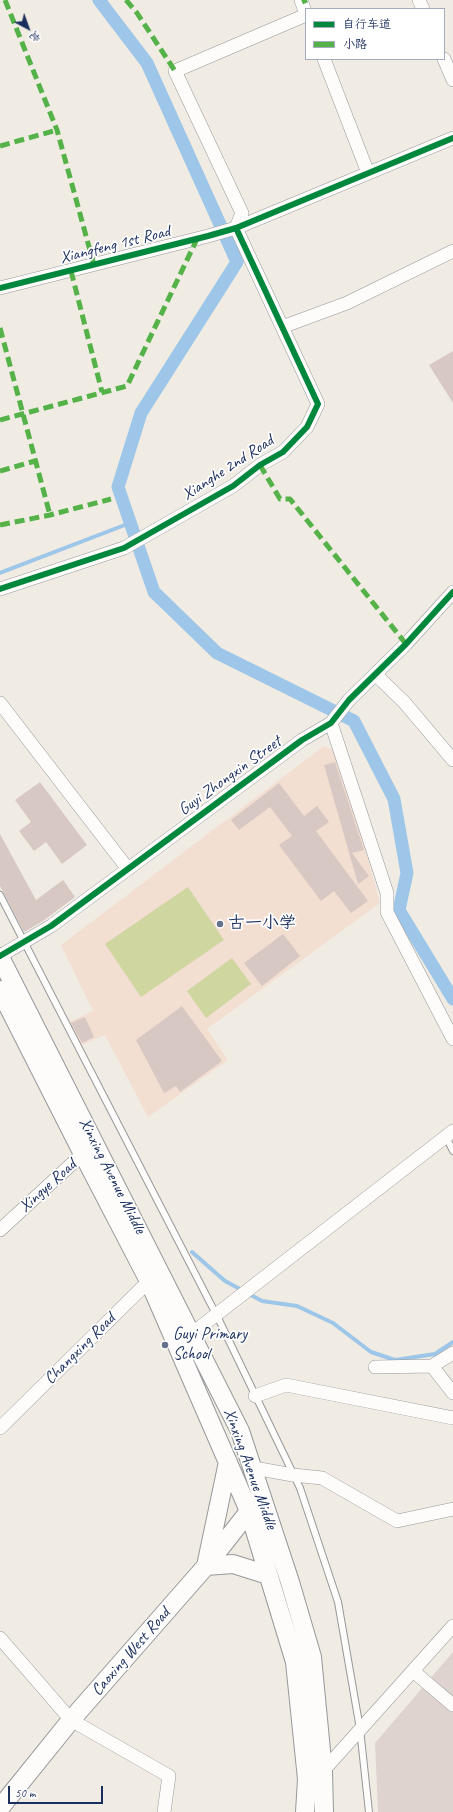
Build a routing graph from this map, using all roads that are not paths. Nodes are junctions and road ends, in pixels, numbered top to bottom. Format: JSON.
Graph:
{"nodes":[{"id":1,"x":301,"y":0,"type":"edge"},
{"id":2,"x":305,"y":11,"type":"edge"},
{"id":3,"x":305,"y":14,"type":"edge"},
{"id":4,"x":324,"y":60,"type":"edge"},
{"id":5,"x":444,"y":60,"type":"edge"},
{"id":6,"x":453,"y":80,"type":"edge"},
{"id":7,"x":453,"y":138,"type":"edge"},
{"id":8,"x":368,"y":173,"type":"junction"},
{"id":9,"x":236,"y":228,"type":"junction"},
{"id":10,"x":453,"y":251,"type":"edge"},
{"id":11,"x":0,"y":288,"type":"edge"},
{"id":12,"x":282,"y":327,"type":"junction"},
{"id":13,"x":0,"y":589,"type":"edge"},
{"id":14,"x":453,"y":592,"type":"edge"},
{"id":15,"x":376,"y":675,"type":"junction"},
{"id":16,"x":0,"y":703,"type":"edge"},
{"id":17,"x":331,"y":724,"type":"junction"},
{"id":18,"x":453,"y":760,"type":"edge"},
{"id":19,"x":128,"y":869,"type":"junction"},
{"id":20,"x":0,"y":895,"type":"edge"},
{"id":21,"x":25,"y":941,"type":"junction"},
{"id":22,"x":0,"y":957,"type":"edge"},
{"id":23,"x":6,"y":998,"type":"edge"},
{"id":24,"x":453,"y":1039,"type":"edge"},
{"id":25,"x":449,"y":1134,"type":"edge"},
{"id":26,"x":89,"y":1148,"type":"junction"},
{"id":27,"x":453,"y":1151,"type":"edge"},
{"id":28,"x":0,"y":1230,"type":"edge"},
{"id":29,"x":155,"y":1275,"type":"junction"},
{"id":30,"x":216,"y":1315,"type":"junction"},
{"id":31,"x":190,"y":1335,"type":"junction"},
{"id":32,"x":453,"y":1353,"type":"edge"},
{"id":33,"x":432,"y":1366,"type":"junction"},
{"id":34,"x":375,"y":1367,"type":"dead end"},
{"id":35,"x":453,"y":1393,"type":"edge"},
{"id":36,"x":255,"y":1396,"type":"junction"},
{"id":37,"x":453,"y":1418,"type":"edge"},
{"id":38,"x":0,"y":1428,"type":"edge"},
{"id":39,"x":228,"y":1462,"type":"junction"},
{"id":40,"x":254,"y":1468,"type":"junction"},
{"id":41,"x":293,"y":1475,"type":"junction"},
{"id":42,"x":262,"y":1495,"type":"junction"},
{"id":43,"x":453,"y":1509,"type":"edge"},
{"id":44,"x":249,"y":1511,"type":"junction"},
{"id":45,"x":206,"y":1566,"type":"junction"},
{"id":46,"x":268,"y":1575,"type":"junction"},
{"id":47,"x":453,"y":1626,"type":"edge"},
{"id":48,"x":0,"y":1638,"type":"edge"},
{"id":49,"x":413,"y":1671,"type":"junction"},
{"id":50,"x":453,"y":1705,"type":"edge"},
{"id":51,"x":71,"y":1720,"type":"junction"},
{"id":52,"x":360,"y":1729,"type":"junction"},
{"id":53,"x":324,"y":1771,"type":"junction"},
{"id":54,"x":0,"y":1808,"type":"edge"},
{"id":55,"x":164,"y":1812,"type":"edge"},
{"id":56,"x":305,"y":1812,"type":"edge"},
{"id":57,"x":324,"y":1812,"type":"edge"},
{"id":58,"x":369,"y":1812,"type":"edge"}],
"edges":[{"from":1,"to":2,"type":"street"},
{"from":3,"to":9,"type":"street"},
{"from":4,"to":8,"type":"street"},
{"from":5,"to":6,"type":"street"},
{"from":7,"to":8,"type":"street","name":"Xiangfeng 1st Road"},
{"from":8,"to":9,"type":"street","name":"Xiangfeng 1st Road"},
{"from":9,"to":11,"type":"street","name":"Xiangfeng 1st Road"},
{"from":9,"to":12,"type":"street","name":"Xianghe 2nd Road"},
{"from":10,"to":12,"type":"street"},
{"from":12,"to":13,"type":"street","name":"Xianghe 2nd Road"},
{"from":14,"to":15,"type":"street","name":"Guyi Zhongxin Street"},
{"from":15,"to":17,"type":"street","name":"Guyi Zhongxin Street"},
{"from":15,"to":18,"type":"street"},
{"from":16,"to":19,"type":"street"},
{"from":17,"to":19,"type":"street","name":"Guyi Zhongxin Street"},
{"from":17,"to":24,"type":"street"},
{"from":19,"to":21,"type":"street","name":"Guyi Zhongxin Street"},
{"from":20,"to":21,"type":"lane"},
{"from":21,"to":22,"type":"street","name":"Guyi Zhongxin Street"},
{"from":21,"to":30,"type":"lane"},
{"from":22,"to":23,"type":"main road","name":"Xinxing Avenue Middle"},
{"from":23,"to":26,"type":"main road","name":"Xinxing Avenue Middle"},
{"from":25,"to":27,"type":"lane"},
{"from":25,"to":30,"type":"street"},
{"from":26,"to":28,"type":"street","name":"Xingye Road"},
{"from":26,"to":29,"type":"main road","name":"Xinxing Avenue Middle"},
{"from":29,"to":31,"type":"main road","name":"Xinxing Avenue Middle"},
{"from":29,"to":38,"type":"street","name":"Changxing Road"},
{"from":29,"to":39,"type":"main road","name":"Xinxing Avenue Middle"},
{"from":30,"to":31,"type":"street"},
{"from":30,"to":36,"type":"lane"},
{"from":31,"to":40,"type":"main road","name":"Xinxing Avenue Middle"},
{"from":32,"to":33,"type":"street"},
{"from":33,"to":34,"type":"street"},
{"from":33,"to":35,"type":"street"},
{"from":36,"to":37,"type":"street"},
{"from":36,"to":41,"type":"lane"},
{"from":39,"to":44,"type":"main road","name":"Xinxing Avenue Middle"},
{"from":39,"to":45,"type":"main road"},
{"from":40,"to":41,"type":"street"},
{"from":40,"to":42,"type":"main road","name":"Xinxing Avenue Middle"},
{"from":41,"to":43,"type":"street"},
{"from":41,"to":52,"type":"lane"},
{"from":42,"to":44,"type":"main road","name":"Caoxing West Road"},
{"from":42,"to":53,"type":"main road","name":"Xinxing Avenue Middle"},
{"from":44,"to":45,"type":"main road","name":"Caoxing West Road"},
{"from":44,"to":46,"type":"main road","name":"Xinxing Avenue Middle"},
{"from":45,"to":46,"type":"main road"},
{"from":45,"to":51,"type":"main road","name":"Caoxing West Road"},
{"from":46,"to":56,"type":"main road","name":"Xinxing Avenue Middle"},
{"from":47,"to":49,"type":"street"},
{"from":48,"to":51,"type":"street"},
{"from":49,"to":50,"type":"street"},
{"from":49,"to":52,"type":"street"},
{"from":51,"to":54,"type":"main road","name":"Caoxing West Road"},
{"from":51,"to":55,"type":"street"},
{"from":52,"to":53,"type":"street"},
{"from":52,"to":58,"type":"lane"},
{"from":53,"to":57,"type":"main road","name":"Xinxing Avenue Middle"}]}
